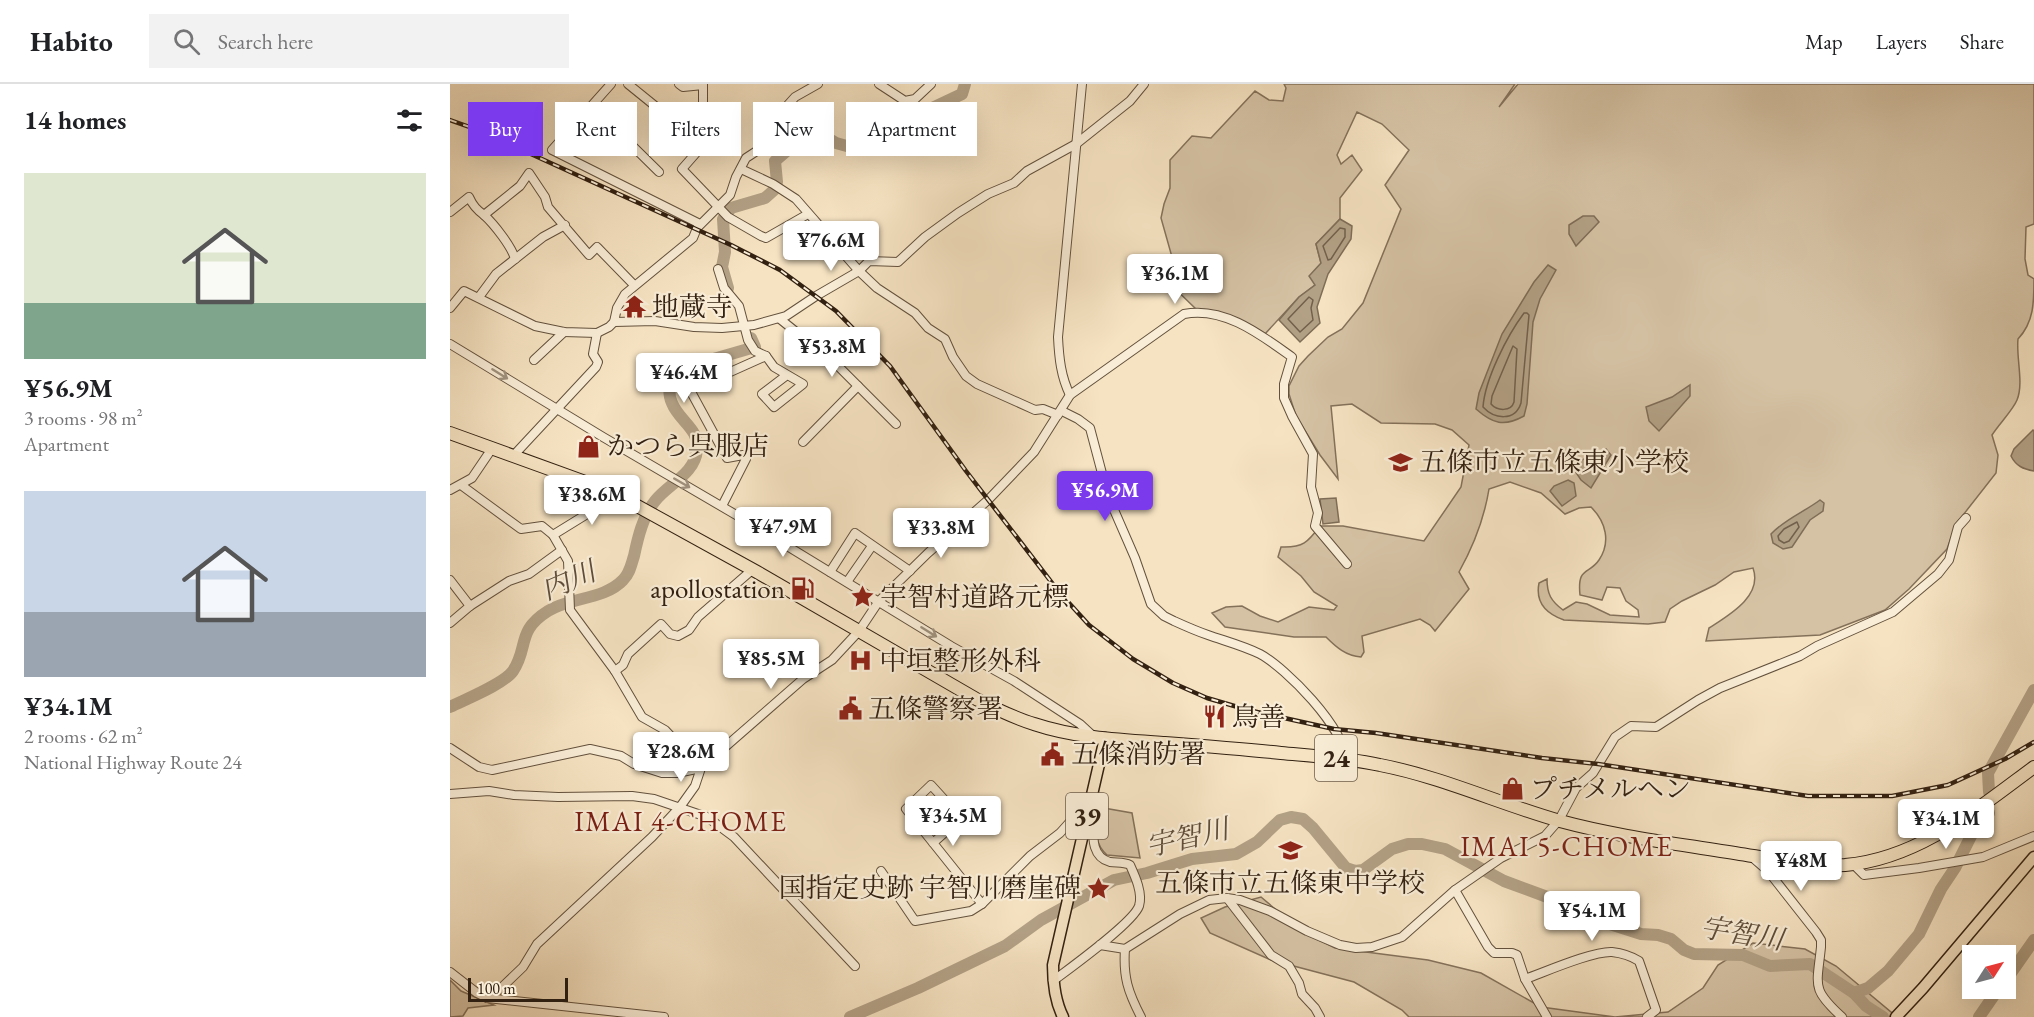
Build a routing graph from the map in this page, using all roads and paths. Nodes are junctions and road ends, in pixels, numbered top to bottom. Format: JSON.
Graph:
{"nodes":[{"id":1,"x":611,"y":84,"type":"edge"},
{"id":2,"x":628,"y":84,"type":"edge"},
{"id":3,"x":679,"y":84,"type":"edge"},
{"id":4,"x":703,"y":84,"type":"edge"},
{"id":5,"x":818,"y":84,"type":"edge"},
{"id":6,"x":879,"y":84,"type":"edge"},
{"id":7,"x":932,"y":84,"type":"edge"},
{"id":8,"x":1082,"y":84,"type":"edge"},
{"id":9,"x":1144,"y":84,"type":"edge"},
{"id":10,"x":595,"y":102,"type":"edge"},
{"id":11,"x":650,"y":102,"type":"edge"},
{"id":12,"x":1076,"y":144,"type":"junction"},
{"id":13,"x":637,"y":150,"type":"edge"},
{"id":14,"x":564,"y":156,"type":"edge"},
{"id":15,"x":741,"y":169,"type":"junction"},
{"id":16,"x":659,"y":172,"type":"dead end"},
{"id":17,"x":717,"y":205,"type":"junction"},
{"id":18,"x":450,"y":212,"type":"edge"},
{"id":19,"x":808,"y":214,"type":"junction"},
{"id":20,"x":484,"y":215,"type":"junction"},
{"id":21,"x":700,"y":224,"type":"junction"},
{"id":22,"x":565,"y":225,"type":"junction"},
{"id":23,"x":515,"y":259,"type":"junction"},
{"id":24,"x":718,"y":269,"type":"dead end"},
{"id":25,"x":859,"y":271,"type":"junction"},
{"id":26,"x":634,"y":285,"type":"junction"},
{"id":27,"x":479,"y":297,"type":"junction"},
{"id":28,"x":450,"y":308,"type":"edge"},
{"id":29,"x":780,"y":319,"type":"junction"},
{"id":30,"x":614,"y":322,"type":"junction"},
{"id":31,"x":744,"y":327,"type":"junction"},
{"id":32,"x":564,"y":332,"type":"junction"},
{"id":33,"x":597,"y":333,"type":"junction"},
{"id":34,"x":450,"y":344,"type":"edge"},
{"id":35,"x":766,"y":356,"type":"junction"},
{"id":36,"x":534,"y":360,"type":"dead end"},
{"id":37,"x":787,"y":375,"type":"junction"},
{"id":38,"x":858,"y":386,"type":"junction"},
{"id":39,"x":1070,"y":395,"type":"junction"},
{"id":40,"x":556,"y":408,"type":"junction"},
{"id":41,"x":1060,"y":413,"type":"junction"},
{"id":42,"x":896,"y":424,"type":"dead end"},
{"id":43,"x":450,"y":433,"type":"edge"},
{"id":44,"x":803,"y":442,"type":"dead end"},
{"id":45,"x":493,"y":447,"type":"junction"},
{"id":46,"x":514,"y":455,"type":"junction"},
{"id":47,"x":461,"y":486,"type":"junction"},
{"id":48,"x":450,"y":490,"type":"edge"},
{"id":49,"x":610,"y":491,"type":"junction"},
{"id":50,"x":722,"y":506,"type":"junction"},
{"id":51,"x":1966,"y":518,"type":"dead end"},
{"id":52,"x":553,"y":535,"type":"junction"},
{"id":53,"x":872,"y":546,"type":"junction"},
{"id":54,"x":562,"y":550,"type":"junction"},
{"id":55,"x":1347,"y":564,"type":"dead end"},
{"id":56,"x":752,"y":570,"type":"junction"},
{"id":57,"x":910,"y":571,"type":"junction"},
{"id":58,"x":830,"y":572,"type":"junction"},
{"id":59,"x":450,"y":580,"type":"edge"},
{"id":60,"x":847,"y":582,"type":"junction"},
{"id":61,"x":879,"y":601,"type":"junction"},
{"id":62,"x":470,"y":606,"type":"junction"},
{"id":63,"x":450,"y":622,"type":"edge"},
{"id":64,"x":859,"y":631,"type":"junction"},
{"id":65,"x":615,"y":671,"type":"junction"},
{"id":66,"x":1099,"y":737,"type":"junction"},
{"id":67,"x":450,"y":747,"type":"edge"},
{"id":68,"x":1345,"y":759,"type":"junction"},
{"id":69,"x":2034,"y":767,"type":"edge"},
{"id":70,"x":701,"y":768,"type":"junction"},
{"id":71,"x":450,"y":794,"type":"edge"},
{"id":72,"x":680,"y":807,"type":"junction"},
{"id":73,"x":1088,"y":813,"type":"junction"},
{"id":74,"x":1559,"y":820,"type":"junction"},
{"id":75,"x":2034,"y":836,"type":"edge"},
{"id":76,"x":933,"y":843,"type":"junction"},
{"id":77,"x":1749,"y":855,"type":"junction"},
{"id":78,"x":2034,"y":857,"type":"edge"},
{"id":79,"x":1853,"y":864,"type":"junction"},
{"id":80,"x":881,"y":871,"type":"dead end"},
{"id":81,"x":1455,"y":890,"type":"junction"},
{"id":82,"x":1227,"y":898,"type":"junction"},
{"id":83,"x":982,"y":904,"type":"junction"},
{"id":84,"x":1100,"y":945,"type":"junction"},
{"id":85,"x":1125,"y":949,"type":"junction"},
{"id":86,"x":855,"y":966,"type":"dead end"},
{"id":87,"x":450,"y":972,"type":"edge"},
{"id":88,"x":1525,"y":979,"type":"junction"},
{"id":89,"x":1053,"y":981,"type":"junction"},
{"id":90,"x":487,"y":998,"type":"junction"},
{"id":91,"x":1899,"y":1014,"type":"edge"},
{"id":92,"x":664,"y":1017,"type":"edge"},
{"id":93,"x":1063,"y":1017,"type":"edge"},
{"id":94,"x":1141,"y":1017,"type":"edge"},
{"id":95,"x":1320,"y":1017,"type":"edge"},
{"id":96,"x":1547,"y":1017,"type":"edge"},
{"id":97,"x":1647,"y":1017,"type":"edge"},
{"id":98,"x":1842,"y":1017,"type":"edge"}],
"edges":[{"from":1,"to":10,"type":"street"},
{"from":2,"to":11,"type":"street"},
{"from":3,"to":4,"type":"street"},
{"from":4,"to":17,"type":"street"},
{"from":5,"to":15,"type":"street"},
{"from":6,"to":7,"type":"street"},
{"from":8,"to":12,"type":"street"},
{"from":9,"to":12,"type":"street"},
{"from":12,"to":25,"type":"street"},
{"from":12,"to":39,"type":"street"},
{"from":13,"to":16,"type":"street"},
{"from":14,"to":21,"type":"street"},
{"from":15,"to":17,"type":"street"},
{"from":15,"to":19,"type":"street"},
{"from":17,"to":19,"type":"street"},
{"from":17,"to":21,"type":"street"},
{"from":18,"to":20,"type":"street"},
{"from":19,"to":25,"type":"street"},
{"from":20,"to":22,"type":"street"},
{"from":20,"to":23,"type":"street"},
{"from":21,"to":26,"type":"street"},
{"from":22,"to":23,"type":"street"},
{"from":22,"to":26,"type":"street"},
{"from":23,"to":27,"type":"street"},
{"from":24,"to":31,"type":"street"},
{"from":25,"to":29,"type":"street"},
{"from":25,"to":41,"type":"street"},
{"from":26,"to":30,"type":"street"},
{"from":27,"to":28,"type":"street"},
{"from":27,"to":32,"type":"street"},
{"from":29,"to":31,"type":"street"},
{"from":29,"to":38,"type":"street"},
{"from":30,"to":31,"type":"street"},
{"from":30,"to":33,"type":"street"},
{"from":31,"to":35,"type":"street"},
{"from":32,"to":33,"type":"street"},
{"from":32,"to":36,"type":"street"},
{"from":33,"to":40,"type":"street"},
{"from":34,"to":40,"type":"street","one_way":true},
{"from":35,"to":37,"type":"street"},
{"from":35,"to":50,"type":"street"},
{"from":37,"to":37,"type":"street"},
{"from":38,"to":42,"type":"street"},
{"from":38,"to":44,"type":"street"},
{"from":39,"to":41,"type":"street"},
{"from":39,"to":55,"type":"street"},
{"from":40,"to":46,"type":"street"},
{"from":40,"to":50,"type":"street","one_way":true},
{"from":41,"to":57,"type":"street"},
{"from":41,"to":68,"type":"street"},
{"from":43,"to":45,"type":"highway","number":"24"},
{"from":45,"to":46,"type":"highway","number":"24"},
{"from":45,"to":47,"type":"street"},
{"from":46,"to":49,"type":"highway","number":"24"},
{"from":47,"to":48,"type":"street"},
{"from":47,"to":52,"type":"street"},
{"from":49,"to":52,"type":"street"},
{"from":49,"to":56,"type":"highway","number":"24"},
{"from":50,"to":58,"type":"street"},
{"from":51,"to":74,"type":"street"},
{"from":52,"to":54,"type":"street"},
{"from":53,"to":57,"type":"street"},
{"from":53,"to":58,"type":"street"},
{"from":53,"to":60,"type":"street"},
{"from":54,"to":62,"type":"street"},
{"from":54,"to":65,"type":"street"},
{"from":56,"to":64,"type":"highway","number":"24"},
{"from":56,"to":65,"type":"street"},
{"from":57,"to":61,"type":"street"},
{"from":58,"to":60,"type":"street"},
{"from":59,"to":62,"type":"street"},
{"from":60,"to":61,"type":"street"},
{"from":61,"to":64,"type":"street"},
{"from":61,"to":66,"type":"street","one_way":true},
{"from":62,"to":63,"type":"street"},
{"from":64,"to":66,"type":"highway","number":"24"},
{"from":64,"to":70,"type":"street"},
{"from":65,"to":70,"type":"street"},
{"from":66,"to":68,"type":"highway","number":"24"},
{"from":66,"to":73,"type":"main road","number":"39"},
{"from":67,"to":70,"type":"street"},
{"from":68,"to":74,"type":"highway","number":"24"},
{"from":69,"to":79,"type":"highway","number":"24"},
{"from":70,"to":72,"type":"street"},
{"from":71,"to":72,"type":"street"},
{"from":72,"to":86,"type":"street"},
{"from":72,"to":90,"type":"street"},
{"from":73,"to":83,"type":"street"},
{"from":73,"to":84,"type":"street"},
{"from":73,"to":89,"type":"main road","number":"39"},
{"from":74,"to":77,"type":"highway","number":"24"},
{"from":74,"to":81,"type":"street"},
{"from":75,"to":79,"type":"street"},
{"from":76,"to":76,"type":"street"},
{"from":76,"to":83,"type":"street"},
{"from":77,"to":79,"type":"highway","number":"24"},
{"from":77,"to":98,"type":"street"},
{"from":78,"to":91,"type":"main road"},
{"from":80,"to":83,"type":"street"},
{"from":81,"to":82,"type":"street"},
{"from":81,"to":88,"type":"street"},
{"from":82,"to":85,"type":"street"},
{"from":82,"to":95,"type":"street"},
{"from":84,"to":85,"type":"street"},
{"from":84,"to":89,"type":"street"},
{"from":85,"to":94,"type":"street"},
{"from":87,"to":90,"type":"street"},
{"from":88,"to":96,"type":"street"},
{"from":88,"to":97,"type":"street"},
{"from":89,"to":93,"type":"main road","number":"39"},
{"from":90,"to":92,"type":"street"}]}
